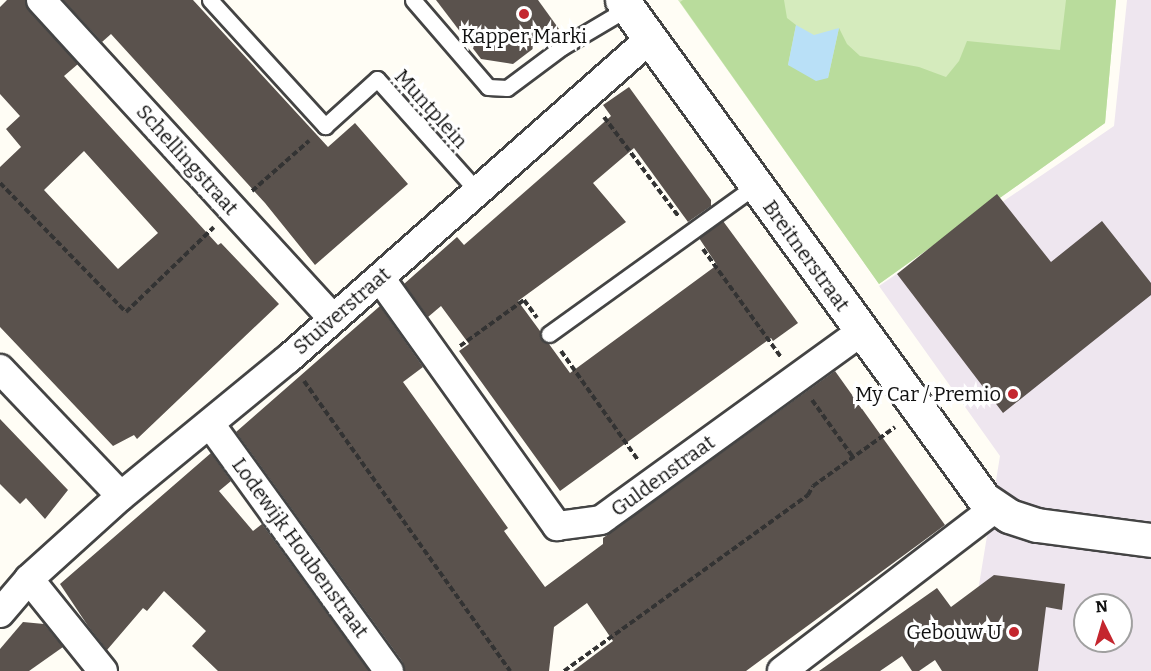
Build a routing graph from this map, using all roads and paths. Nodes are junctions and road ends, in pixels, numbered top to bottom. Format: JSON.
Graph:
{"nodes":[{"id":1,"x":41,"y":0,"type":"edge"},
{"id":2,"x":210,"y":0,"type":"edge"},
{"id":3,"x":413,"y":0,"type":"edge"},
{"id":4,"x":625,"y":4,"type":"edge"},
{"id":5,"x":651,"y":38,"type":"junction"},
{"id":6,"x":587,"y":95,"type":"junction"},
{"id":7,"x":325,"y":126,"type":"junction"},
{"id":8,"x":0,"y":183,"type":"edge"},
{"id":9,"x":755,"y":186,"type":"junction"},
{"id":10,"x":478,"y":192,"type":"junction"},
{"id":11,"x":232,"y":209,"type":"junction"},
{"id":12,"x":690,"y":232,"type":"junction"},
{"id":13,"x":380,"y":278,"type":"junction"},
{"id":14,"x":333,"y":319,"type":"junction"},
{"id":15,"x":861,"y":332,"type":"junction"},
{"id":16,"x":549,"y":334,"type":"junction"},
{"id":17,"x":288,"y":358,"type":"junction"},
{"id":18,"x":439,"y":361,"type":"junction"},
{"id":19,"x":0,"y":369,"type":"edge"},
{"id":20,"x":798,"y":379,"type":"junction"},
{"id":21,"x":917,"y":411,"type":"junction"},
{"id":22,"x":210,"y":424,"type":"junction"},
{"id":23,"x":854,"y":457,"type":"junction"},
{"id":24,"x":655,"y":482,"type":"junction"},
{"id":25,"x":121,"y":496,"type":"junction"},
{"id":26,"x":995,"y":508,"type":"junction"},
{"id":27,"x":1151,"y":540,"type":"edge"},
{"id":28,"x":29,"y":579,"type":"junction"},
{"id":29,"x":0,"y":613,"type":"edge"},
{"id":30,"x":103,"y":671,"type":"edge"},
{"id":31,"x":389,"y":671,"type":"edge"},
{"id":32,"x":510,"y":671,"type":"edge"},
{"id":33,"x":564,"y":671,"type":"edge"},
{"id":34,"x":782,"y":671,"type":"edge"}],
"edges":[{"from":1,"to":11,"type":"street","name":"Schellingstraat"},
{"from":2,"to":7,"type":"lane"},
{"from":3,"to":4,"type":"lane"},
{"from":4,"to":5,"type":"street","name":"Breitnerstraat"},
{"from":5,"to":6,"type":"street","name":"Stuiverstraat"},
{"from":5,"to":9,"type":"street","name":"Breitnerstraat"},
{"from":6,"to":10,"type":"street","name":"Stuiverstraat"},
{"from":6,"to":12,"type":"path"},
{"from":7,"to":10,"type":"lane","name":"Muntplein"},
{"from":7,"to":11,"type":"path"},
{"from":8,"to":11,"type":"path"},
{"from":9,"to":12,"type":"lane"},
{"from":9,"to":15,"type":"street","name":"Breitnerstraat"},
{"from":10,"to":13,"type":"street","name":"Stuiverstraat"},
{"from":11,"to":14,"type":"street","name":"Schellingstraat"},
{"from":12,"to":16,"type":"lane"},
{"from":12,"to":20,"type":"path"},
{"from":13,"to":14,"type":"street","name":"Stuiverstraat"},
{"from":13,"to":18,"type":"street","name":"Guldenstraat"},
{"from":14,"to":17,"type":"street","name":"Stuiverstraat"},
{"from":15,"to":20,"type":"street","name":"Guldenstraat"},
{"from":15,"to":21,"type":"street","name":"Breitnerstraat"},
{"from":16,"to":18,"type":"path"},
{"from":16,"to":24,"type":"path"},
{"from":17,"to":22,"type":"street","name":"Stuiverstraat"},
{"from":17,"to":32,"type":"path"},
{"from":18,"to":24,"type":"street","name":"Guldenstraat"},
{"from":19,"to":25,"type":"street"},
{"from":20,"to":23,"type":"path"},
{"from":20,"to":24,"type":"street","name":"Guldenstraat"},
{"from":21,"to":23,"type":"path"},
{"from":21,"to":26,"type":"street","name":"Breitnerstraat"},
{"from":22,"to":25,"type":"street","name":"Stuiverstraat"},
{"from":22,"to":31,"type":"street","name":"Lodewijk Houbenstraat"},
{"from":23,"to":33,"type":"path"},
{"from":25,"to":28,"type":"street","name":"Stuiverstraat"},
{"from":26,"to":27,"type":"street"},
{"from":26,"to":34,"type":"street"},
{"from":28,"to":29,"type":"street","name":"Stuiverstraat"},
{"from":28,"to":30,"type":"street"}]}
